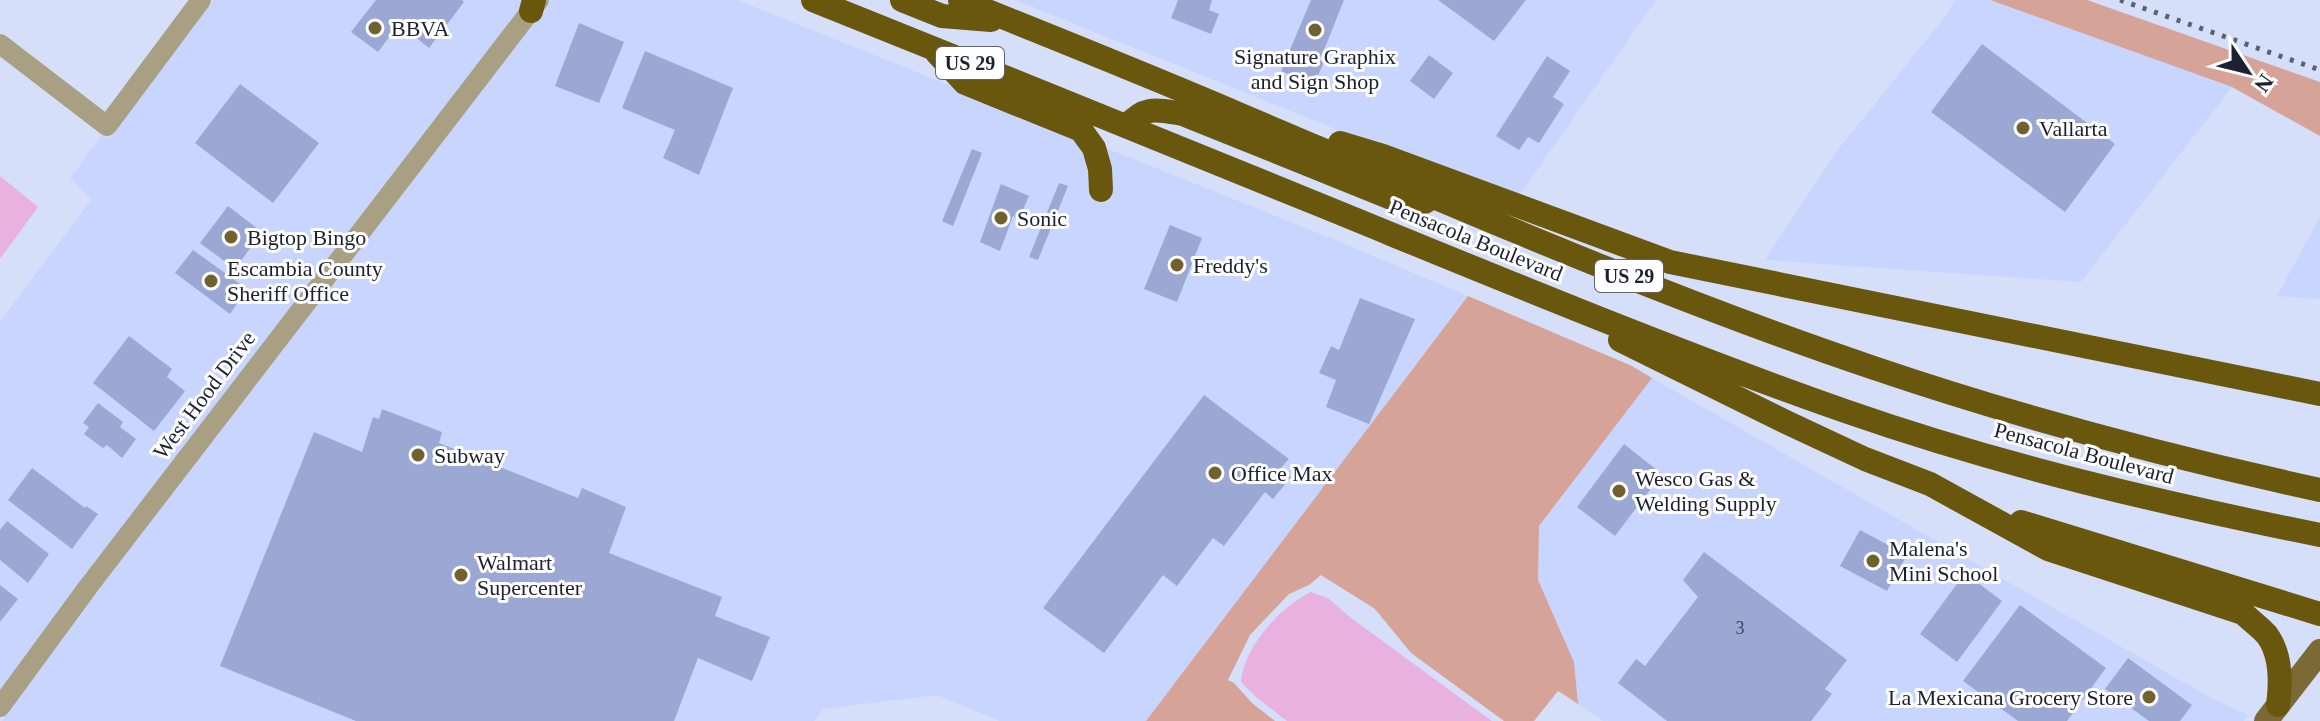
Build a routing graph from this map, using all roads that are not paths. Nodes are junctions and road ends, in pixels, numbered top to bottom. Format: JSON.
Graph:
{"nodes":[{"id":1,"x":201,"y":0,"type":"edge"},
{"id":2,"x":813,"y":0,"type":"edge"},
{"id":3,"x":902,"y":0,"type":"edge"},
{"id":4,"x":960,"y":0,"type":"edge"},
{"id":5,"x":535,"y":4,"type":"edge"},
{"id":6,"x":1013,"y":21,"type":"junction"},
{"id":7,"x":0,"y":44,"type":"edge"},
{"id":8,"x":933,"y":48,"type":"junction"},
{"id":9,"x":1232,"y":111,"type":"junction"},
{"id":10,"x":1127,"y":126,"type":"junction"},
{"id":11,"x":1101,"y":190,"type":"dead end"},
{"id":12,"x":1451,"y":204,"type":"junction"},
{"id":13,"x":1474,"y":268,"type":"junction"},
{"id":14,"x":2320,"y":394,"type":"edge"},
{"id":15,"x":2320,"y":490,"type":"edge"},
{"id":16,"x":1977,"y":508,"type":"junction"},
{"id":17,"x":2320,"y":535,"type":"edge"},
{"id":18,"x":2320,"y":614,"type":"edge"},
{"id":19,"x":2320,"y":651,"type":"edge"},
{"id":20,"x":0,"y":707,"type":"edge"},
{"id":21,"x":2272,"y":713,"type":"edge"}],
"edges":[{"from":1,"to":7,"type":"street"},
{"from":2,"to":8,"type":"highway","name":"Pensacola Boulevard","number":"US 29"},
{"from":3,"to":6,"type":"highway"},
{"from":4,"to":6,"type":"highway","name":"Pensacola Boulevard","number":"US 29"},
{"from":5,"to":20,"type":"street","name":"West Hood Drive"},
{"from":6,"to":9,"type":"highway","name":"Pensacola Boulevard","number":"US 29"},
{"from":8,"to":10,"type":"highway","name":"Pensacola Boulevard","number":"US 29"},
{"from":8,"to":11,"type":"highway"},
{"from":9,"to":12,"type":"highway","name":"Pensacola Boulevard","number":"US 29"},
{"from":9,"to":14,"type":"highway"},
{"from":10,"to":12,"type":"highway"},
{"from":10,"to":13,"type":"highway","name":"Pensacola Boulevard","number":"US 29"},
{"from":12,"to":15,"type":"highway","name":"Pensacola Boulevard","number":"US 29"},
{"from":13,"to":16,"type":"highway"},
{"from":13,"to":17,"type":"highway","name":"Pensacola Boulevard","number":"US 29"},
{"from":16,"to":18,"type":"highway"},
{"from":16,"to":21,"type":"highway"},
{"from":19,"to":21,"type":"main road"}]}
